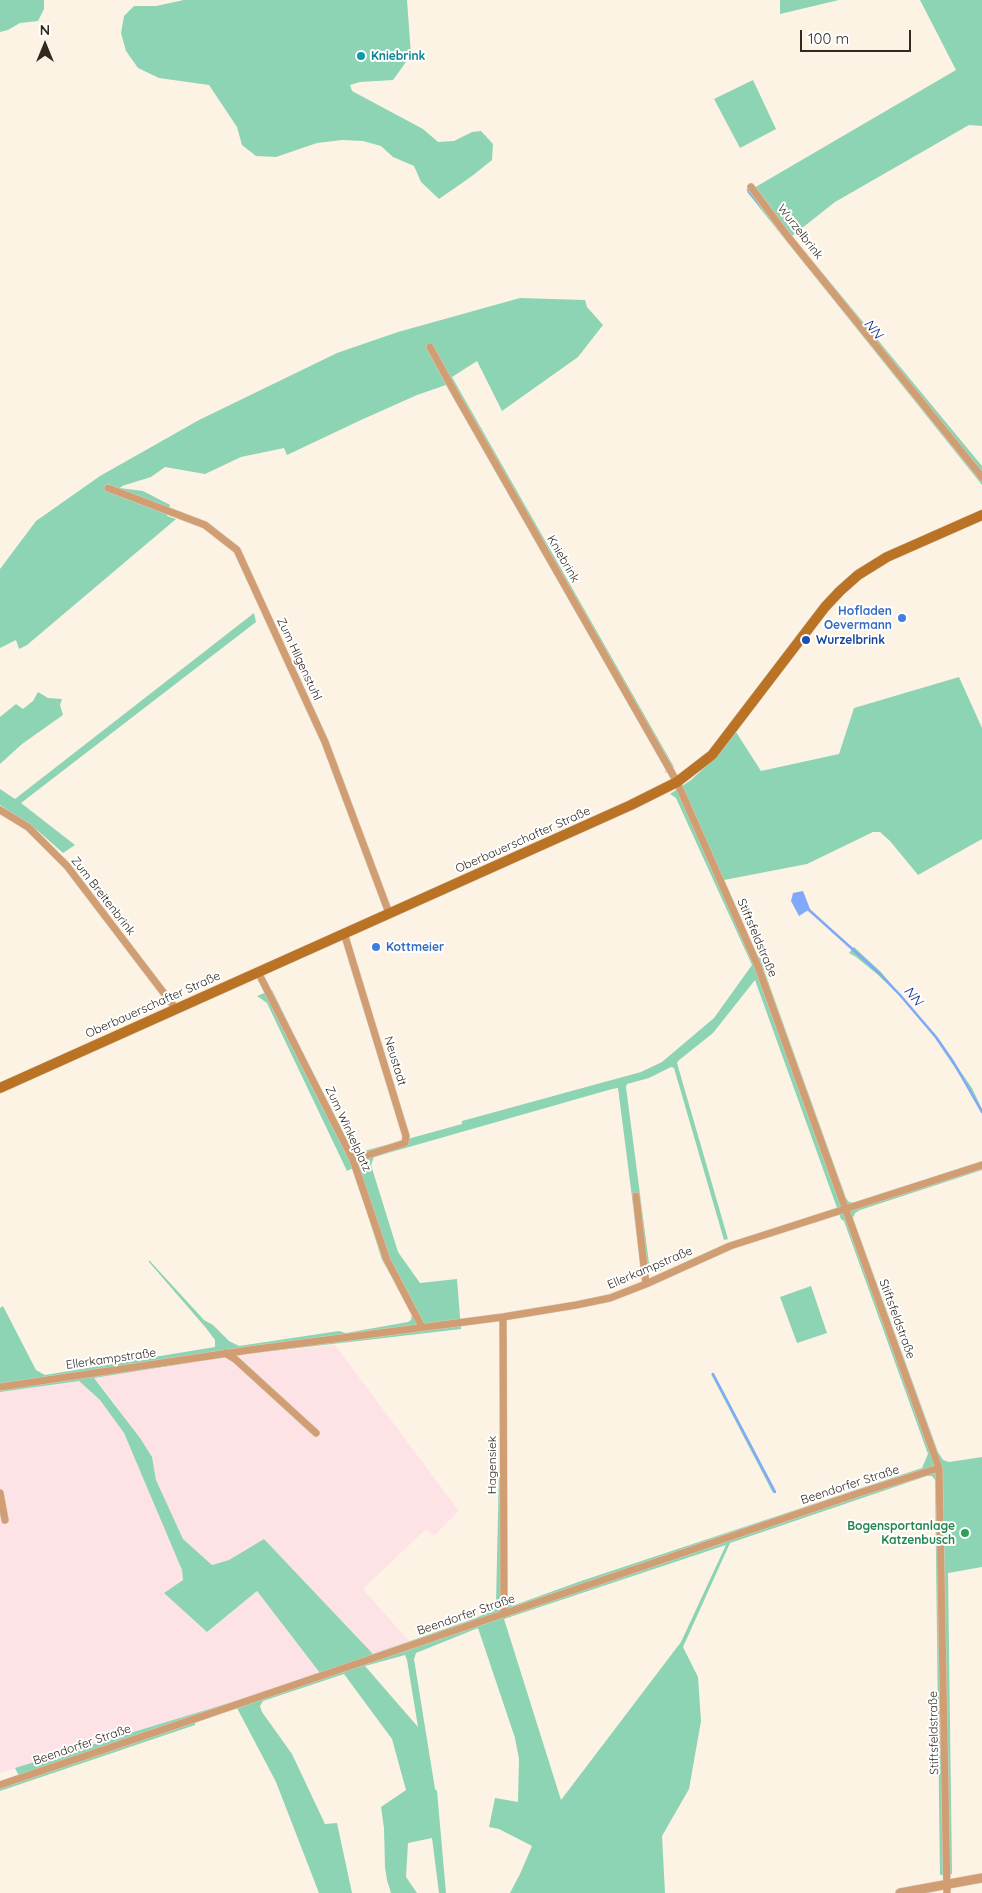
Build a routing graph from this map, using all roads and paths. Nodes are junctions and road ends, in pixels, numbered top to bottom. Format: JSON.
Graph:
{"nodes":[{"id":1,"x":751,"y":186,"type":"dead end"},
{"id":2,"x":430,"y":347,"type":"dead end"},
{"id":3,"x":982,"y":477,"type":"edge"},
{"id":4,"x":108,"y":488,"type":"dead end"},
{"id":5,"x":982,"y":514,"type":"edge"},
{"id":6,"x":677,"y":782,"type":"junction"},
{"id":7,"x":0,"y":810,"type":"edge"},
{"id":8,"x":389,"y":913,"type":"junction"},
{"id":9,"x":344,"y":934,"type":"junction"},
{"id":10,"x":258,"y":972,"type":"junction"},
{"id":11,"x":176,"y":1009,"type":"junction"},
{"id":12,"x":0,"y":1088,"type":"edge"},
{"id":13,"x":353,"y":1160,"type":"junction"},
{"id":14,"x":982,"y":1165,"type":"edge"},
{"id":15,"x":636,"y":1196,"type":"dead end"},
{"id":16,"x":845,"y":1209,"type":"junction"},
{"id":17,"x":646,"y":1284,"type":"junction"},
{"id":18,"x":503,"y":1316,"type":"junction"},
{"id":19,"x":422,"y":1327,"type":"junction"},
{"id":20,"x":225,"y":1353,"type":"junction"},
{"id":21,"x":0,"y":1387,"type":"edge"},
{"id":22,"x":316,"y":1432,"type":"dead end"},
{"id":23,"x":939,"y":1468,"type":"junction"},
{"id":24,"x":0,"y":1493,"type":"edge"},
{"id":25,"x":5,"y":1520,"type":"dead end"},
{"id":26,"x":504,"y":1614,"type":"junction"},
{"id":27,"x":0,"y":1784,"type":"edge"},
{"id":28,"x":982,"y":1878,"type":"edge"},
{"id":29,"x":947,"y":1889,"type":"edge"},
{"id":30,"x":900,"y":1893,"type":"edge"}],
"edges":[{"from":1,"to":3,"type":"street","name":"Wurzelbrink"},
{"from":2,"to":6,"type":"street","name":"Kniebrink"},
{"from":4,"to":8,"type":"street","name":"Zum Hilgenstuhl"},
{"from":5,"to":6,"type":"main road","name":"Oberbauerschafter Straße"},
{"from":6,"to":8,"type":"main road","name":"Oberbauerschafter Straße"},
{"from":6,"to":16,"type":"street","name":"Stiftsfeldstraße"},
{"from":7,"to":11,"type":"street","name":"Zum Breitenbrink"},
{"from":8,"to":9,"type":"main road","name":"Oberbauerschafter Straße"},
{"from":9,"to":10,"type":"main road","name":"Oberbauerschafter Straße"},
{"from":9,"to":13,"type":"street","name":"Neustadt"},
{"from":10,"to":11,"type":"main road","name":"Oberbauerschafter Straße"},
{"from":10,"to":13,"type":"street","name":"Zum Winkelplatz"},
{"from":11,"to":12,"type":"main road","name":"Oberbauerschafter Straße"},
{"from":13,"to":19,"type":"street","name":"Zum Winkelplatz"},
{"from":14,"to":16,"type":"street","name":"Ellerkampstraße"},
{"from":15,"to":17,"type":"street"},
{"from":16,"to":17,"type":"street","name":"Ellerkampstraße"},
{"from":16,"to":23,"type":"street","name":"Stiftsfeldstraße"},
{"from":17,"to":18,"type":"street","name":"Ellerkampstraße"},
{"from":18,"to":19,"type":"street","name":"Ellerkampstraße"},
{"from":18,"to":26,"type":"street","name":"Hagensiek"},
{"from":19,"to":20,"type":"street","name":"Ellerkampstraße"},
{"from":20,"to":21,"type":"street","name":"Ellerkampstraße"},
{"from":20,"to":22,"type":"street"},
{"from":23,"to":26,"type":"street","name":"Beendorfer Straße"},
{"from":23,"to":29,"type":"street","name":"Stiftsfeldstraße"},
{"from":24,"to":25,"type":"street"},
{"from":26,"to":27,"type":"street","name":"Beendorfer Straße"},
{"from":28,"to":29,"type":"street"},
{"from":29,"to":30,"type":"street"}]}
